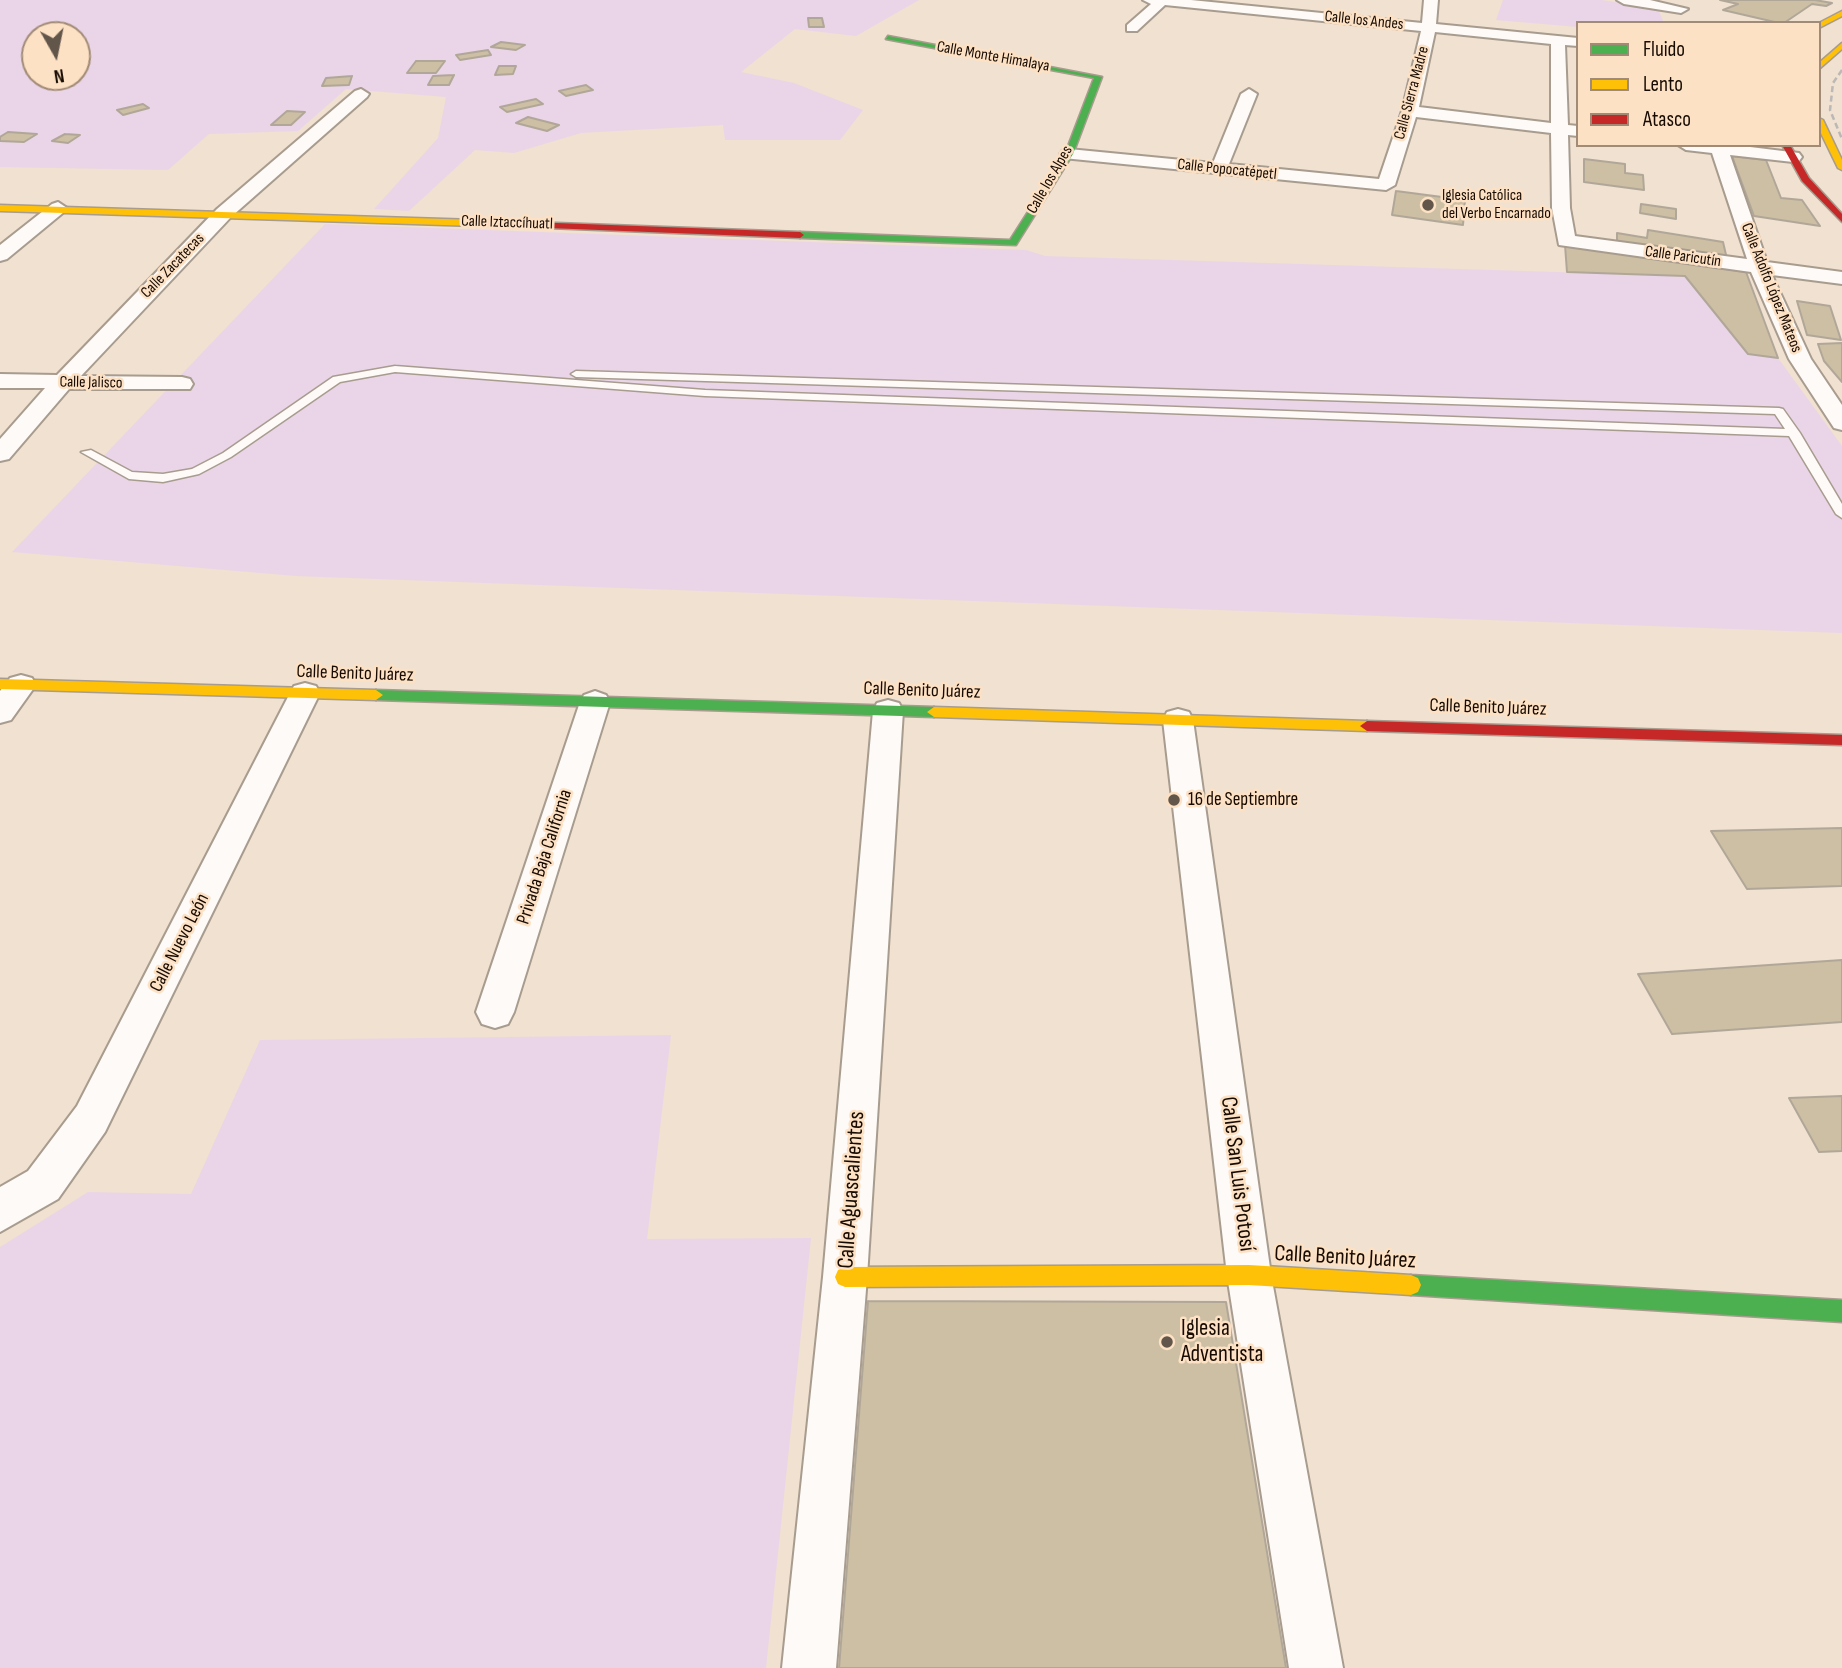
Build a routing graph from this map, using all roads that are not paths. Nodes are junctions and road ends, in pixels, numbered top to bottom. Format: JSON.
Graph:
{"nodes":[{"id":1,"x":1431,"y":0,"type":"edge"},
{"id":2,"x":1624,"y":0,"type":"edge"},
{"id":3,"x":1694,"y":0,"type":"edge"},
{"id":4,"x":1158,"y":1,"type":"edge"},
{"id":5,"x":1842,"y":13,"type":"edge"},
{"id":6,"x":1678,"y":16,"type":"edge"},
{"id":7,"x":1821,"y":25,"type":"edge"},
{"id":8,"x":1429,"y":27,"type":"junction"},
{"id":9,"x":1132,"y":28,"type":"dead end"},
{"id":10,"x":888,"y":38,"type":"dead end"},
{"id":11,"x":1558,"y":40,"type":"junction"},
{"id":12,"x":1576,"y":43,"type":"edge"},
{"id":13,"x":1842,"y":45,"type":"edge"},
{"id":14,"x":1821,"y":64,"type":"edge"},
{"id":15,"x":1098,"y":77,"type":"joint"},
{"id":16,"x":360,"y":94,"type":"dead end"},
{"id":17,"x":1249,"y":94,"type":"dead end"},
{"id":18,"x":1410,"y":111,"type":"junction"},
{"id":19,"x":1821,"y":124,"type":"edge"},
{"id":20,"x":1569,"y":130,"type":"edge"},
{"id":21,"x":1719,"y":148,"type":"edge"},
{"id":22,"x":1789,"y":151,"type":"edge"},
{"id":23,"x":1069,"y":154,"type":"junction"},
{"id":24,"x":1842,"y":168,"type":"edge"},
{"id":25,"x":1219,"y":169,"type":"junction"},
{"id":26,"x":1386,"y":186,"type":"joint"},
{"id":27,"x":0,"y":208,"type":"edge"},
{"id":28,"x":58,"y":208,"type":"junction"},
{"id":29,"x":224,"y":213,"type":"junction"},
{"id":30,"x":1842,"y":219,"type":"edge"},
{"id":31,"x":1013,"y":243,"type":"joint"},
{"id":32,"x":0,"y":255,"type":"edge"},
{"id":33,"x":1759,"y":267,"type":"junction"},
{"id":34,"x":1842,"y":278,"type":"edge"},
{"id":35,"x":0,"y":381,"type":"edge"},
{"id":36,"x":532,"y":381,"type":"junction"},
{"id":37,"x":62,"y":383,"type":"junction"},
{"id":38,"x":183,"y":384,"type":"dead end"},
{"id":39,"x":1842,"y":422,"type":"edge"},
{"id":40,"x":1794,"y":433,"type":"junction"},
{"id":41,"x":87,"y":453,"type":"dead end"},
{"id":42,"x":0,"y":454,"type":"edge"},
{"id":43,"x":1842,"y":514,"type":"edge"},
{"id":44,"x":10,"y":684,"type":"edge"},
{"id":45,"x":305,"y":693,"type":"junction"},
{"id":46,"x":595,"y":702,"type":"junction"},
{"id":47,"x":888,"y":711,"type":"junction"},
{"id":48,"x":0,"y":712,"type":"edge"},
{"id":49,"x":1178,"y":720,"type":"junction"},
{"id":50,"x":1842,"y":740,"type":"edge"},
{"id":51,"x":495,"y":1012,"type":"dead end"},
{"id":52,"x":0,"y":1211,"type":"edge"},
{"id":53,"x":1250,"y":1275,"type":"junction"},
{"id":54,"x":845,"y":1277,"type":"junction"},
{"id":55,"x":1842,"y":1311,"type":"edge"},
{"id":56,"x":809,"y":1668,"type":"edge"},
{"id":57,"x":1316,"y":1668,"type":"edge"}],
"edges":[{"from":1,"to":8,"type":"street","name":"Calle Sierra Madre"},
{"from":2,"to":6,"type":"street"},
{"from":3,"to":6,"type":"street"},
{"from":4,"to":8,"type":"street","name":"Calle los Andes"},
{"from":4,"to":9,"type":"street"},
{"from":5,"to":7,"type":"street"},
{"from":8,"to":11,"type":"street","name":"Calle los Andes"},
{"from":8,"to":18,"type":"street","name":"Calle Sierra Madre"},
{"from":10,"to":15,"type":"street","name":"Calle Monte Himalaya"},
{"from":11,"to":12,"type":"street","name":"Calle los Andes"},
{"from":11,"to":20,"type":"street"},
{"from":13,"to":14,"type":"street"},
{"from":15,"to":23,"type":"street","name":"Calle los Alpes"},
{"from":16,"to":29,"type":"street","name":"Calle Zacatecas"},
{"from":17,"to":25,"type":"street"},
{"from":18,"to":20,"type":"street"},
{"from":18,"to":26,"type":"street","name":"Calle Sierra Madre"},
{"from":19,"to":24,"type":"street"},
{"from":20,"to":33,"type":"street","name":"Calle Paricutín"},
{"from":21,"to":22,"type":"street"},
{"from":21,"to":33,"type":"street","name":"Calle Adolfo López Mateos"},
{"from":22,"to":30,"type":"street"},
{"from":23,"to":25,"type":"street","name":"Calle Popocatépetl"},
{"from":23,"to":31,"type":"street","name":"Calle los Alpes"},
{"from":25,"to":26,"type":"street","name":"Calle Popocatépetl"},
{"from":27,"to":28,"type":"street","name":"Calle Iztaccíhuatl"},
{"from":28,"to":29,"type":"street","name":"Calle Iztaccíhuatl"},
{"from":28,"to":32,"type":"street"},
{"from":29,"to":31,"type":"street","name":"Calle Iztaccíhuatl"},
{"from":29,"to":37,"type":"street","name":"Calle Zacatecas"},
{"from":33,"to":34,"type":"street","name":"Calle Paricutín"},
{"from":33,"to":39,"type":"street","name":"Calle Adolfo López Mateos"},
{"from":35,"to":37,"type":"street","name":"Calle Jalisco"},
{"from":36,"to":40,"type":"lane"},
{"from":36,"to":40,"type":"lane"},
{"from":36,"to":41,"type":"lane"},
{"from":37,"to":38,"type":"street","name":"Calle Jalisco"},
{"from":37,"to":42,"type":"street","name":"Calle Zacatecas"},
{"from":40,"to":43,"type":"lane"},
{"from":44,"to":45,"type":"street","name":"Calle Benito Juárez"},
{"from":44,"to":48,"type":"street"},
{"from":45,"to":46,"type":"street","name":"Calle Benito Juárez"},
{"from":45,"to":52,"type":"street","name":"Calle Nuevo León"},
{"from":46,"to":47,"type":"street","name":"Calle Benito Juárez"},
{"from":46,"to":51,"type":"street","name":"Privada Baja California"},
{"from":47,"to":49,"type":"street","name":"Calle Benito Juárez"},
{"from":47,"to":54,"type":"street","name":"Calle Aguascalientes"},
{"from":49,"to":50,"type":"street","name":"Calle Benito Juárez"},
{"from":49,"to":53,"type":"street","name":"Calle San Luis Potosí"},
{"from":53,"to":54,"type":"street","name":"Calle Benito Juárez"},
{"from":53,"to":55,"type":"street","name":"Calle Benito Juárez"},
{"from":53,"to":57,"type":"street","name":"Calle San Luis Potosí"},
{"from":54,"to":56,"type":"street","name":"Calle Aguascalientes"}]}
